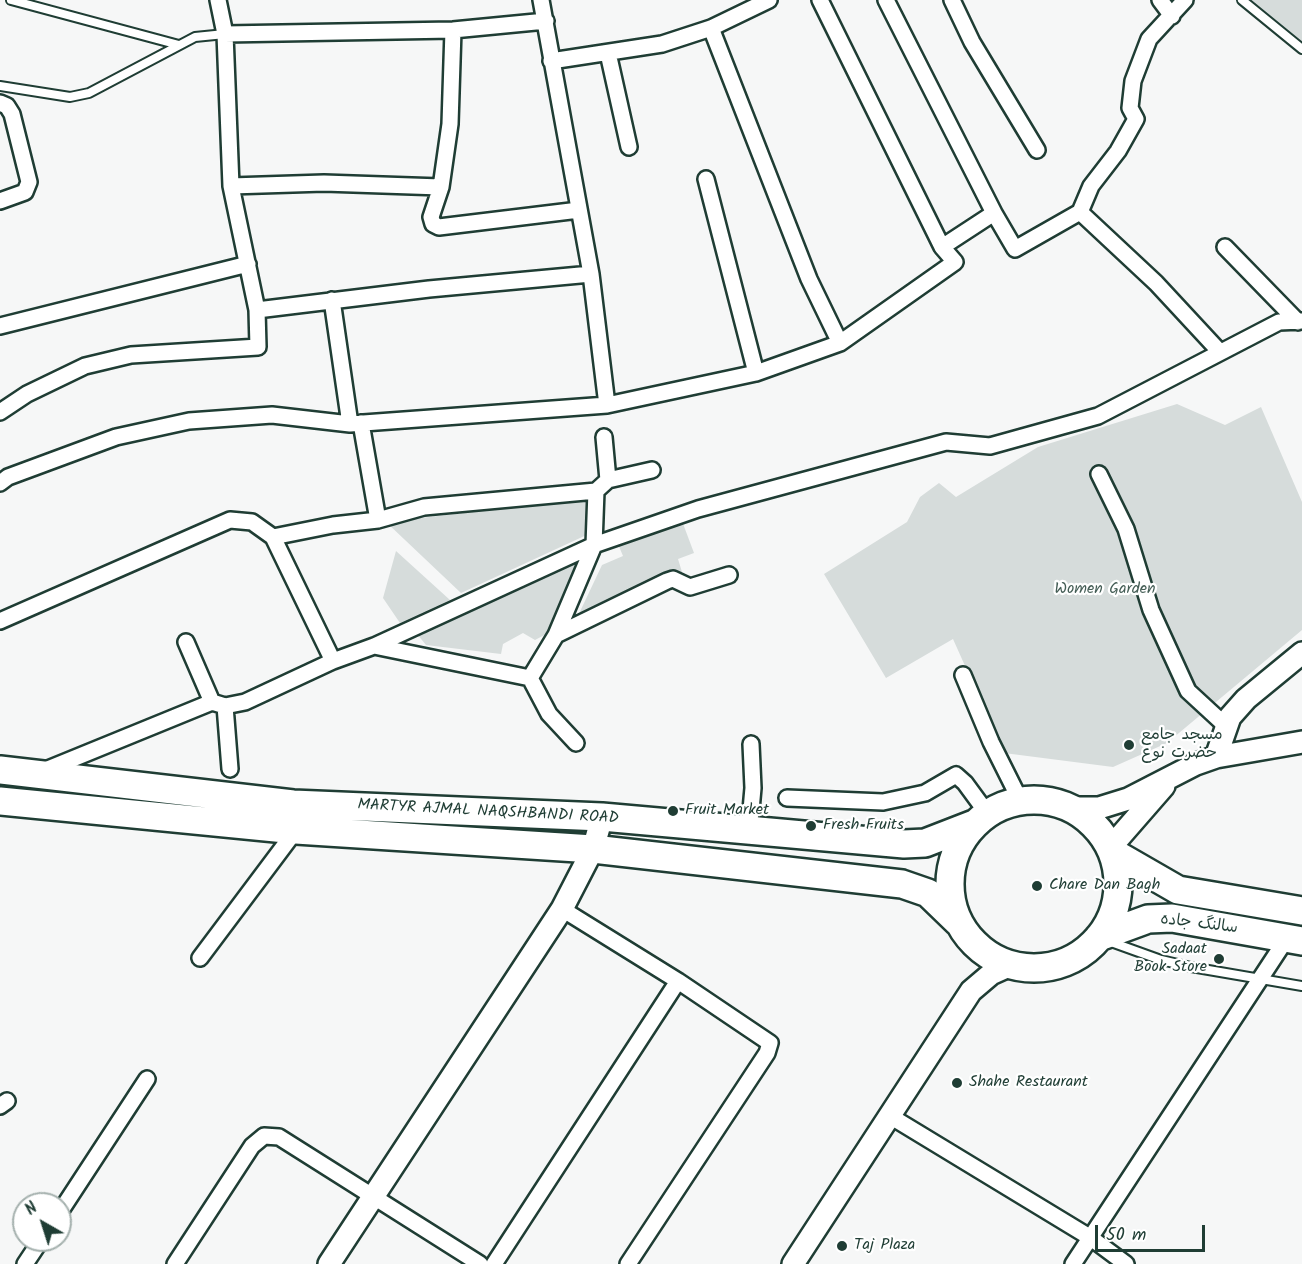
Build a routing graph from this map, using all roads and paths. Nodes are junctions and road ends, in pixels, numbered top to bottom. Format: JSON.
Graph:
{"nodes":[{"id":1,"x":11,"y":0,"type":"edge"},
{"id":2,"x":218,"y":0,"type":"edge"},
{"id":3,"x":541,"y":0,"type":"edge"},
{"id":4,"x":769,"y":0,"type":"edge"},
{"id":5,"x":820,"y":0,"type":"edge"},
{"id":6,"x":886,"y":0,"type":"edge"},
{"id":7,"x":952,"y":0,"type":"edge"},
{"id":8,"x":1160,"y":0,"type":"edge"},
{"id":9,"x":1185,"y":0,"type":"edge"},
{"id":10,"x":1242,"y":0,"type":"edge"},
{"id":11,"x":1172,"y":16,"type":"junction"},
{"id":12,"x":546,"y":21,"type":"junction"},
{"id":13,"x":711,"y":28,"type":"junction"},
{"id":14,"x":453,"y":30,"type":"junction"},
{"id":15,"x":225,"y":34,"type":"junction"},
{"id":16,"x":179,"y":45,"type":"junction"},
{"id":17,"x":1302,"y":49,"type":"edge"},
{"id":18,"x":608,"y":53,"type":"junction"},
{"id":19,"x":551,"y":61,"type":"junction"},
{"id":20,"x":0,"y":86,"type":"edge"},
{"id":21,"x":0,"y":104,"type":"edge"},
{"id":22,"x":629,"y":147,"type":"dead end"},
{"id":23,"x":1037,"y":150,"type":"dead end"},
{"id":24,"x":706,"y":179,"type":"dead end"},
{"id":25,"x":231,"y":186,"type":"junction"},
{"id":26,"x":441,"y":187,"type":"junction"},
{"id":27,"x":0,"y":201,"type":"edge"},
{"id":28,"x":579,"y":210,"type":"junction"},
{"id":29,"x":1080,"y":212,"type":"junction"},
{"id":30,"x":994,"y":213,"type":"junction"},
{"id":31,"x":942,"y":247,"type":"junction"},
{"id":32,"x":1225,"y":247,"type":"dead end"},
{"id":33,"x":248,"y":264,"type":"junction"},
{"id":34,"x":591,"y":274,"type":"junction"},
{"id":35,"x":332,"y":300,"type":"junction"},
{"id":36,"x":257,"y":310,"type":"junction"},
{"id":37,"x":1300,"y":321,"type":"edge"},
{"id":38,"x":0,"y":326,"type":"edge"},
{"id":39,"x":840,"y":343,"type":"junction"},
{"id":40,"x":1220,"y":352,"type":"junction"},
{"id":41,"x":756,"y":373,"type":"junction"},
{"id":42,"x":607,"y":405,"type":"junction"},
{"id":43,"x":0,"y":412,"type":"edge"},
{"id":44,"x":355,"y":424,"type":"junction"},
{"id":45,"x":604,"y":437,"type":"dead end"},
{"id":46,"x":652,"y":470,"type":"dead end"},
{"id":47,"x":1099,"y":474,"type":"dead end"},
{"id":48,"x":608,"y":480,"type":"junction"},
{"id":49,"x":0,"y":483,"type":"edge"},
{"id":50,"x":596,"y":492,"type":"junction"},
{"id":51,"x":378,"y":520,"type":"junction"},
{"id":52,"x":273,"y":537,"type":"junction"},
{"id":53,"x":594,"y":545,"type":"junction"},
{"id":54,"x":729,"y":575,"type":"dead end"},
{"id":55,"x":0,"y":621,"type":"edge"},
{"id":56,"x":556,"y":635,"type":"junction"},
{"id":57,"x":186,"y":642,"type":"dead end"},
{"id":58,"x":374,"y":646,"type":"junction"},
{"id":59,"x":1302,"y":653,"type":"edge"},
{"id":60,"x":333,"y":661,"type":"junction"},
{"id":61,"x":963,"y":675,"type":"dead end"},
{"id":62,"x":530,"y":678,"type":"junction"},
{"id":63,"x":218,"y":704,"type":"junction"},
{"id":64,"x":1226,"y":726,"type":"junction"},
{"id":65,"x":1302,"y":742,"type":"edge"},
{"id":66,"x":576,"y":743,"type":"dead end"},
{"id":67,"x":751,"y":744,"type":"dead end"},
{"id":68,"x":1216,"y":757,"type":"junction"},
{"id":69,"x":230,"y":769,"type":"dead end"},
{"id":70,"x":0,"y":770,"type":"edge"},
{"id":71,"x":35,"y":774,"type":"junction"},
{"id":72,"x":1170,"y":779,"type":"junction"},
{"id":73,"x":787,"y":798,"type":"dead end"},
{"id":74,"x":1020,"y":800,"type":"junction"},
{"id":75,"x":0,"y":801,"type":"edge"},
{"id":76,"x":1071,"y":808,"type":"junction"},
{"id":77,"x":602,"y":817,"type":"junction"},
{"id":78,"x":980,"y":819,"type":"junction"},
{"id":79,"x":296,"y":830,"type":"junction"},
{"id":80,"x":749,"y":832,"type":"junction"},
{"id":81,"x":593,"y":849,"type":"junction"},
{"id":82,"x":1111,"y":850,"type":"junction"},
{"id":83,"x":562,"y":909,"type":"junction"},
{"id":84,"x":1302,"y":911,"type":"edge"},
{"id":85,"x":958,"y":922,"type":"junction"},
{"id":86,"x":1099,"y":937,"type":"junction"},
{"id":87,"x":1295,"y":939,"type":"edge"},
{"id":88,"x":200,"y":958,"type":"dead end"},
{"id":89,"x":1011,"y":965,"type":"junction"},
{"id":90,"x":1260,"y":979,"type":"junction"},
{"id":91,"x":678,"y":981,"type":"junction"},
{"id":92,"x":1302,"y":986,"type":"edge"},
{"id":93,"x":147,"y":1079,"type":"dead end"},
{"id":94,"x":890,"y":1116,"type":"junction"},
{"id":95,"x":72,"y":1194,"type":"edge"},
{"id":96,"x":372,"y":1196,"type":"junction"},
{"id":97,"x":1091,"y":1238,"type":"junction"},
{"id":98,"x":175,"y":1264,"type":"edge"},
{"id":99,"x":329,"y":1264,"type":"edge"},
{"id":100,"x":480,"y":1264,"type":"edge"},
{"id":101,"x":494,"y":1264,"type":"edge"},
{"id":102,"x":628,"y":1264,"type":"edge"},
{"id":103,"x":793,"y":1264,"type":"edge"},
{"id":104,"x":1073,"y":1264,"type":"edge"},
{"id":105,"x":1126,"y":1264,"type":"edge"}],
"edges":[{"from":1,"to":16,"type":"lane"},
{"from":2,"to":15,"type":"street"},
{"from":3,"to":12,"type":"street"},
{"from":4,"to":13,"type":"street"},
{"from":5,"to":31,"type":"street"},
{"from":6,"to":30,"type":"street"},
{"from":7,"to":23,"type":"street"},
{"from":8,"to":11,"type":"street"},
{"from":9,"to":11,"type":"street"},
{"from":10,"to":17,"type":"lane"},
{"from":11,"to":29,"type":"street"},
{"from":12,"to":14,"type":"street"},
{"from":12,"to":19,"type":"street"},
{"from":13,"to":18,"type":"street"},
{"from":13,"to":39,"type":"street"},
{"from":14,"to":15,"type":"street"},
{"from":14,"to":26,"type":"street"},
{"from":15,"to":16,"type":"lane"},
{"from":15,"to":25,"type":"street"},
{"from":16,"to":20,"type":"lane"},
{"from":18,"to":19,"type":"street"},
{"from":18,"to":22,"type":"street"},
{"from":19,"to":28,"type":"street"},
{"from":21,"to":27,"type":"street"},
{"from":24,"to":41,"type":"street"},
{"from":25,"to":26,"type":"street"},
{"from":25,"to":33,"type":"street"},
{"from":26,"to":28,"type":"street"},
{"from":28,"to":34,"type":"street"},
{"from":29,"to":30,"type":"street"},
{"from":29,"to":40,"type":"street"},
{"from":30,"to":31,"type":"street"},
{"from":31,"to":39,"type":"street"},
{"from":32,"to":37,"type":"street"},
{"from":33,"to":36,"type":"street"},
{"from":33,"to":38,"type":"street"},
{"from":34,"to":35,"type":"street"},
{"from":34,"to":42,"type":"street"},
{"from":35,"to":36,"type":"street"},
{"from":35,"to":44,"type":"street"},
{"from":36,"to":43,"type":"street"},
{"from":37,"to":40,"type":"street"},
{"from":39,"to":41,"type":"street"},
{"from":40,"to":53,"type":"street"},
{"from":41,"to":42,"type":"street"},
{"from":42,"to":44,"type":"street"},
{"from":44,"to":49,"type":"street"},
{"from":44,"to":51,"type":"street"},
{"from":45,"to":48,"type":"street"},
{"from":46,"to":48,"type":"street"},
{"from":47,"to":64,"type":"street"},
{"from":48,"to":50,"type":"street"},
{"from":50,"to":51,"type":"street"},
{"from":50,"to":53,"type":"street"},
{"from":51,"to":52,"type":"street"},
{"from":52,"to":55,"type":"street"},
{"from":52,"to":60,"type":"street"},
{"from":53,"to":56,"type":"street"},
{"from":53,"to":58,"type":"street"},
{"from":54,"to":56,"type":"street"},
{"from":56,"to":62,"type":"street"},
{"from":57,"to":63,"type":"street"},
{"from":58,"to":60,"type":"street"},
{"from":58,"to":62,"type":"street"},
{"from":59,"to":64,"type":"main road"},
{"from":60,"to":63,"type":"street"},
{"from":61,"to":74,"type":"street"},
{"from":62,"to":66,"type":"street"},
{"from":63,"to":69,"type":"street"},
{"from":63,"to":71,"type":"street"},
{"from":64,"to":68,"type":"main road"},
{"from":65,"to":68,"type":"main road"},
{"from":67,"to":80,"type":"street"},
{"from":68,"to":72,"type":"main road"},
{"from":70,"to":71,"type":"highway","name":"MARTYR AJMAL NAQSHBANDI ROAD"},
{"from":71,"to":77,"type":"highway","name":"MARTYR AJMAL NAQSHBANDI ROAD"},
{"from":72,"to":76,"type":"main road"},
{"from":72,"to":82,"type":"main road"},
{"from":73,"to":78,"type":"street"},
{"from":74,"to":76,"type":"highway"},
{"from":74,"to":78,"type":"highway"},
{"from":75,"to":79,"type":"highway","name":"MARTYR AJMAL NAQSHBANDI ROAD"},
{"from":76,"to":82,"type":"highway"},
{"from":77,"to":80,"type":"highway","name":"MARTYR AJMAL NAQSHBANDI ROAD"},
{"from":77,"to":81,"type":"main road"},
{"from":78,"to":80,"type":"highway","name":"MARTYR AJMAL NAQSHBANDI ROAD"},
{"from":78,"to":85,"type":"highway"},
{"from":79,"to":81,"type":"highway","name":"MARTYR AJMAL NAQSHBANDI ROAD"},
{"from":79,"to":88,"type":"street"},
{"from":81,"to":83,"type":"main road"},
{"from":81,"to":85,"type":"highway","name":"MARTYR AJMAL NAQSHBANDI ROAD"},
{"from":82,"to":84,"type":"highway","name":"سالنگ جاده"},
{"from":82,"to":86,"type":"highway"},
{"from":83,"to":91,"type":"street"},
{"from":83,"to":96,"type":"main road"},
{"from":85,"to":89,"type":"highway"},
{"from":86,"to":87,"type":"highway","name":"سالنگ جاده"},
{"from":86,"to":89,"type":"highway"},
{"from":86,"to":90,"type":"lane"},
{"from":87,"to":90,"type":"street"},
{"from":89,"to":94,"type":"main road"},
{"from":90,"to":92,"type":"lane"},
{"from":90,"to":97,"type":"street"},
{"from":91,"to":101,"type":"street"},
{"from":91,"to":102,"type":"street"},
{"from":93,"to":95,"type":"street"},
{"from":94,"to":97,"type":"street"},
{"from":94,"to":103,"type":"main road"},
{"from":96,"to":98,"type":"street"},
{"from":96,"to":99,"type":"main road"},
{"from":96,"to":100,"type":"street"},
{"from":97,"to":104,"type":"street"},
{"from":97,"to":105,"type":"street"}]}
